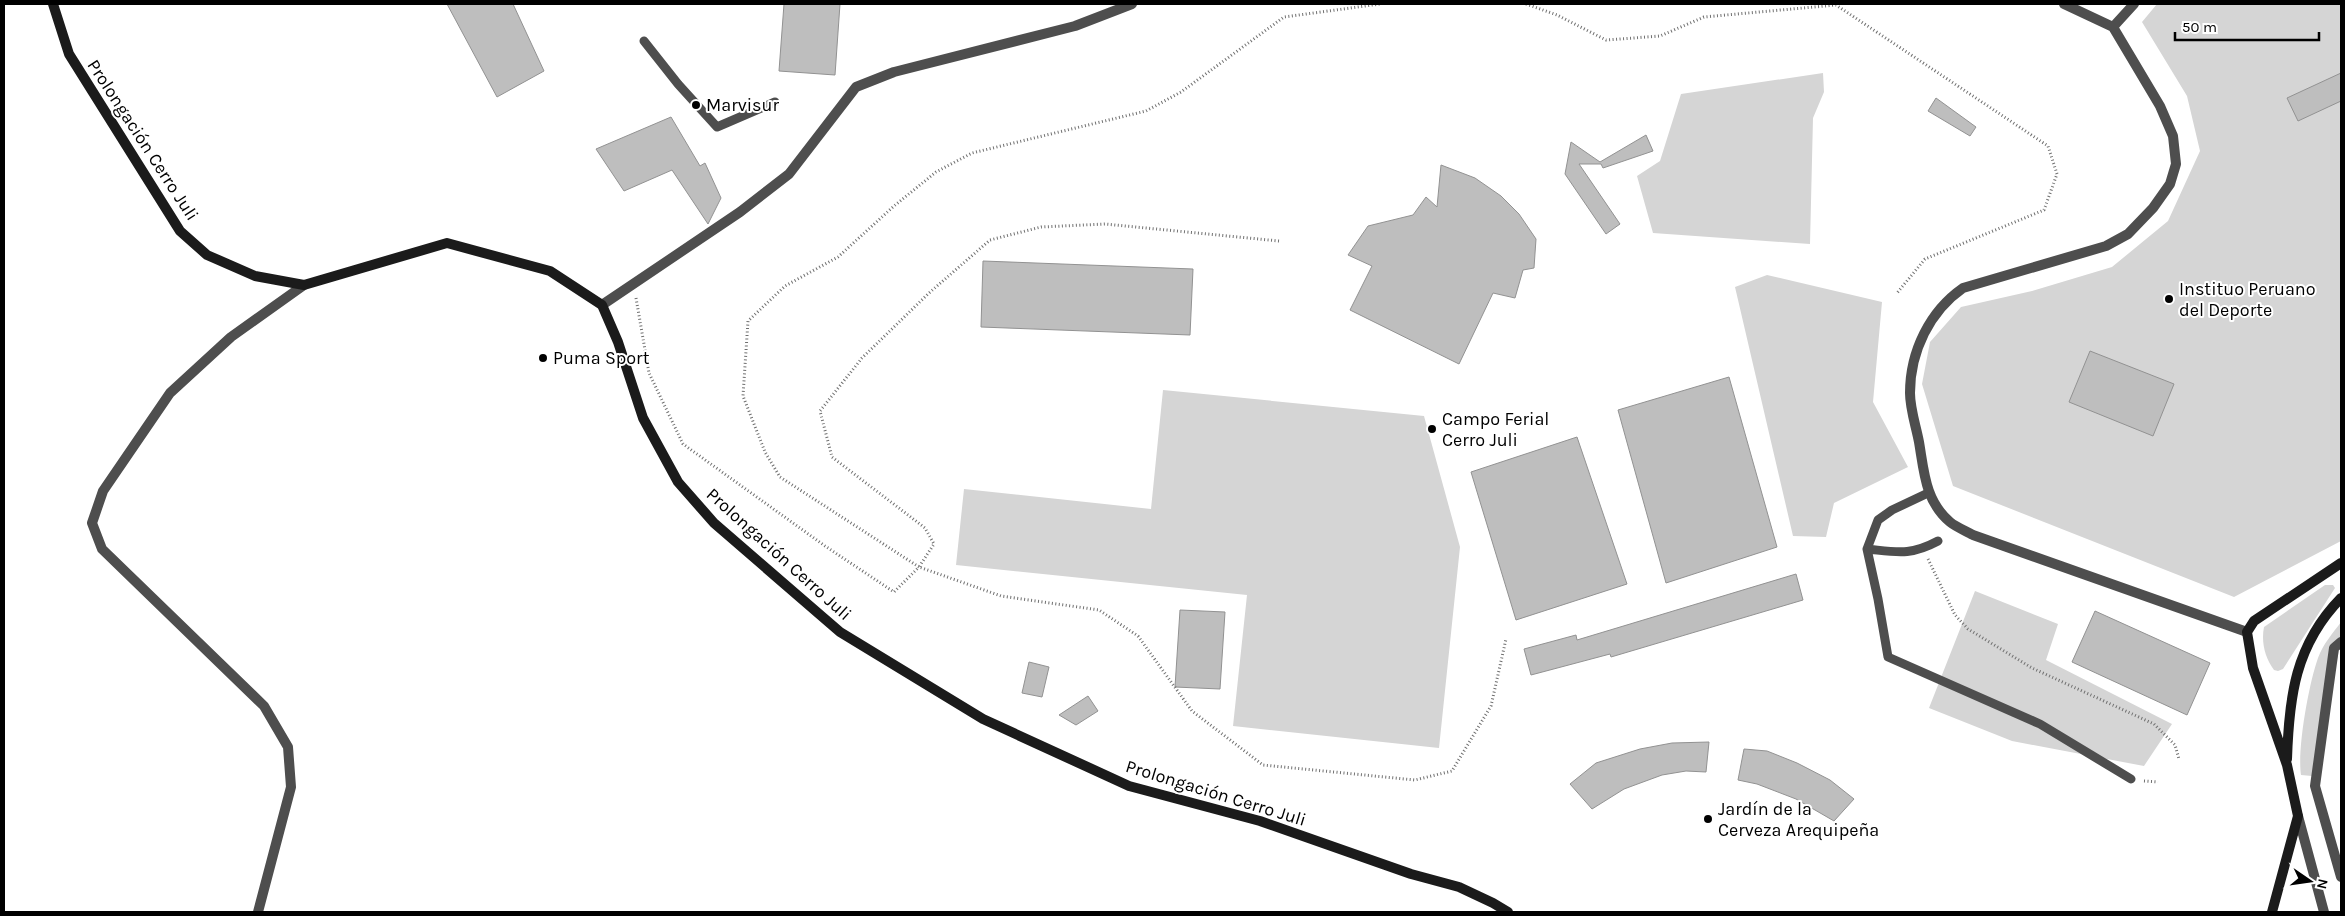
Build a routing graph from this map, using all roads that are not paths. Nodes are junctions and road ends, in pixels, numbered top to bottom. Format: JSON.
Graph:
{"nodes":[{"id":1,"x":53,"y":4,"type":"edge"},
{"id":2,"x":1132,"y":4,"type":"edge"},
{"id":3,"x":2064,"y":4,"type":"edge"},
{"id":4,"x":2134,"y":4,"type":"edge"},
{"id":5,"x":2113,"y":27,"type":"junction"},
{"id":6,"x":644,"y":40,"type":"dead end"},
{"id":7,"x":775,"y":102,"type":"dead end"},
{"id":8,"x":304,"y":285,"type":"junction"},
{"id":9,"x":602,"y":304,"type":"junction"},
{"id":10,"x":1928,"y":493,"type":"junction"},
{"id":11,"x":1938,"y":542,"type":"dead end"},
{"id":12,"x":1867,"y":549,"type":"junction"},
{"id":13,"x":2341,"y":563,"type":"edge"},
{"id":14,"x":2341,"y":598,"type":"edge"},
{"id":15,"x":2247,"y":632,"type":"junction"},
{"id":16,"x":2341,"y":642,"type":"edge"},
{"id":17,"x":2287,"y":765,"type":"junction"},
{"id":18,"x":2131,"y":779,"type":"dead end"},
{"id":19,"x":2298,"y":816,"type":"junction"},
{"id":20,"x":2341,"y":876,"type":"edge"},
{"id":21,"x":258,"y":912,"type":"edge"},
{"id":22,"x":1508,"y":912,"type":"edge"},
{"id":23,"x":2272,"y":912,"type":"edge"},
{"id":24,"x":2324,"y":912,"type":"edge"}],
"edges":[{"from":1,"to":8,"type":"street","name":"Prolongación Cerro Juli"},
{"from":2,"to":9,"type":"street"},
{"from":3,"to":5,"type":"street"},
{"from":4,"to":5,"type":"street"},
{"from":5,"to":10,"type":"street"},
{"from":6,"to":7,"type":"lane"},
{"from":8,"to":9,"type":"street","name":"Prolongación Cerro Juli"},
{"from":8,"to":21,"type":"street"},
{"from":9,"to":22,"type":"street","name":"Prolongación Cerro Juli"},
{"from":10,"to":12,"type":"lane"},
{"from":10,"to":15,"type":"street"},
{"from":11,"to":12,"type":"lane"},
{"from":12,"to":18,"type":"lane"},
{"from":13,"to":15,"type":"street"},
{"from":14,"to":17,"type":"street"},
{"from":15,"to":17,"type":"street"},
{"from":16,"to":20,"type":"street"},
{"from":17,"to":19,"type":"street"},
{"from":19,"to":23,"type":"street"},
{"from":19,"to":24,"type":"street"}]}
